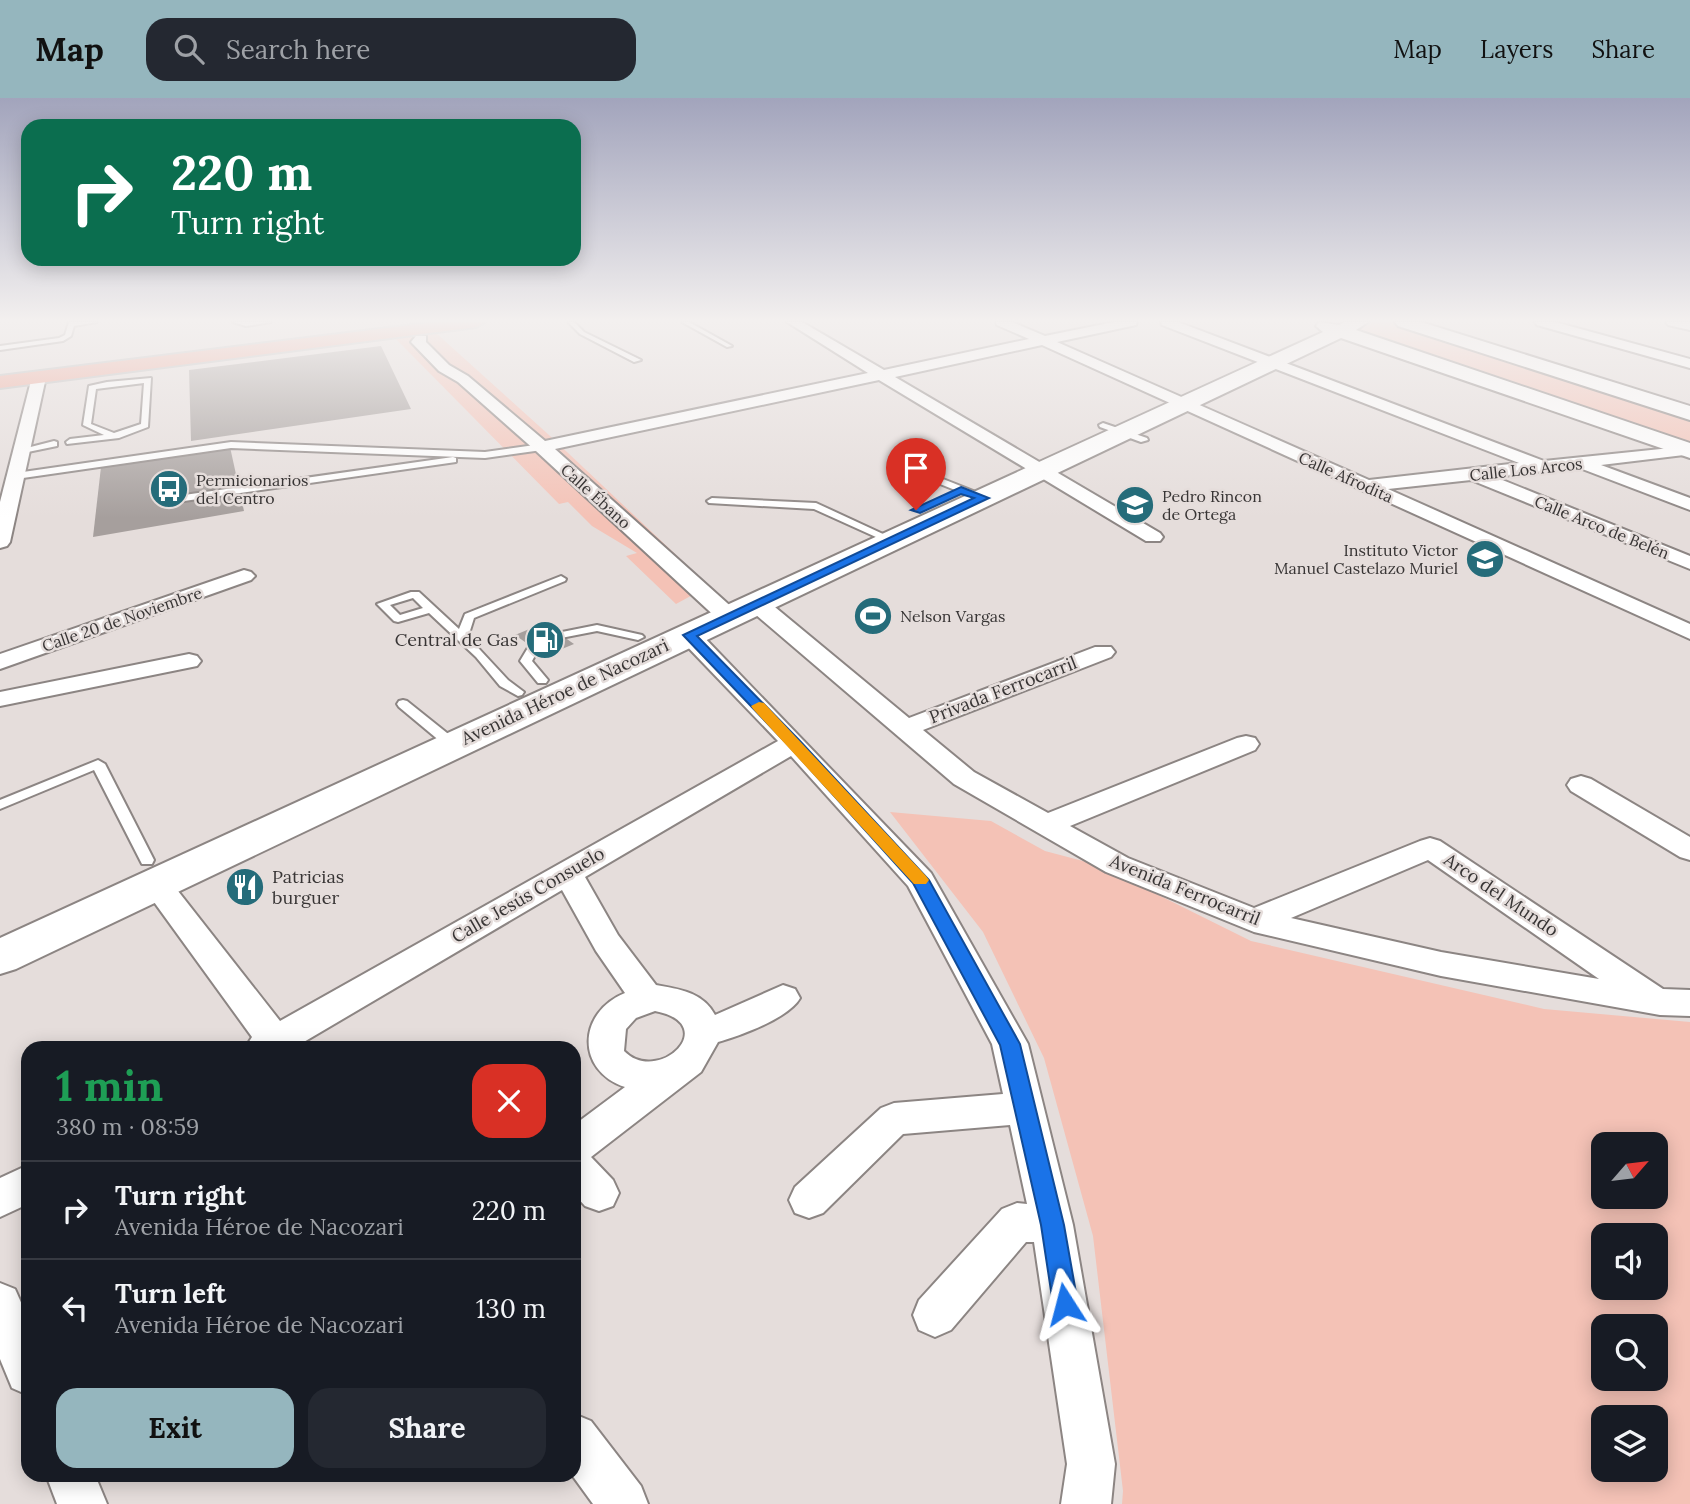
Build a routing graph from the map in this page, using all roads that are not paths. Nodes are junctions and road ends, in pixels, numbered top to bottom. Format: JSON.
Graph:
{"nodes":[{"id":1,"x":37,"y":388,"type":"edge"},
{"id":2,"x":93,"y":388,"type":"edge"},
{"id":3,"x":147,"y":388,"type":"edge"},
{"id":4,"x":473,"y":388,"type":"edge"},
{"id":5,"x":826,"y":388,"type":"edge"},
{"id":6,"x":902,"y":388,"type":"edge"},
{"id":7,"x":1148,"y":388,"type":"edge"},
{"id":8,"x":1203,"y":388,"type":"edge"},
{"id":9,"x":1340,"y":388,"type":"edge"},
{"id":10,"x":1506,"y":388,"type":"edge"},
{"id":11,"x":1611,"y":388,"type":"edge"},
{"id":12,"x":1176,"y":400,"type":"junction"},
{"id":13,"x":1690,"y":413,"type":"edge"},
{"id":14,"x":111,"y":435,"type":"junction"},
{"id":15,"x":70,"y":442,"type":"dead end"},
{"id":16,"x":54,"y":444,"type":"dead end"},
{"id":17,"x":542,"y":447,"type":"junction"},
{"id":18,"x":23,"y":450,"type":"junction"},
{"id":19,"x":1687,"y":451,"type":"edge"},
{"id":20,"x":485,"y":455,"type":"junction"},
{"id":21,"x":1581,"y":463,"type":"junction"},
{"id":22,"x":1034,"y":465,"type":"junction"},
{"id":23,"x":1544,"y":467,"type":"junction"},
{"id":24,"x":1475,"y":475,"type":"junction"},
{"id":25,"x":16,"y":476,"type":"junction"},
{"id":26,"x":1368,"y":486,"type":"junction"},
{"id":27,"x":163,"y":501,"type":"dead end"},
{"id":28,"x":712,"y":501,"type":"dead end"},
{"id":29,"x":1690,"y":504,"type":"edge"},
{"id":30,"x":881,"y":535,"type":"junction"},
{"id":31,"x":1153,"y":537,"type":"dead end"},
{"id":32,"x":0,"y":542,"type":"edge"},
{"id":33,"x":1690,"y":563,"type":"edge"},
{"id":34,"x":244,"y":576,"type":"dead end"},
{"id":35,"x":561,"y":579,"type":"dead end"},
{"id":36,"x":732,"y":608,"type":"junction"},
{"id":37,"x":431,"y":609,"type":"dead end"},
{"id":38,"x":1690,"y":632,"type":"edge"},
{"id":39,"x":561,"y":635,"type":"dead end"},
{"id":40,"x":689,"y":635,"type":"junction"},
{"id":41,"x":638,"y":637,"type":"junction"},
{"id":42,"x":462,"y":638,"type":"junction"},
{"id":43,"x":1103,"y":652,"type":"dead end"},
{"id":44,"x":0,"y":662,"type":"edge"},
{"id":45,"x":189,"y":662,"type":"dead end"},
{"id":46,"x":531,"y":673,"type":"junction"},
{"id":47,"x":0,"y":699,"type":"edge"},
{"id":48,"x":403,"y":704,"type":"dead end"},
{"id":49,"x":904,"y":729,"type":"junction"},
{"id":50,"x":443,"y":737,"type":"junction"},
{"id":51,"x":794,"y":743,"type":"junction"},
{"id":52,"x":1246,"y":744,"type":"dead end"},
{"id":53,"x":1581,"y":785,"type":"dead end"},
{"id":54,"x":0,"y":805,"type":"edge"},
{"id":55,"x":1045,"y":825,"type":"junction"},
{"id":56,"x":1690,"y":850,"type":"edge"},
{"id":57,"x":151,"y":872,"type":"junction"},
{"id":58,"x":573,"y":881,"type":"junction"},
{"id":59,"x":1254,"y":921,"type":"junction"},
{"id":60,"x":0,"y":927,"type":"edge"},
{"id":61,"x":0,"y":957,"type":"edge"},
{"id":62,"x":783,"y":998,"type":"dead end"},
{"id":63,"x":648,"y":999,"type":"junction"},
{"id":64,"x":1675,"y":1003,"type":"edge"},
{"id":65,"x":705,"y":1031,"type":"junction"},
{"id":66,"x":269,"y":1041,"type":"edge"},
{"id":67,"x":281,"y":1041,"type":"edge"},
{"id":68,"x":671,"y":1073,"type":"junction"},
{"id":69,"x":1025,"y":1108,"type":"junction"},
{"id":70,"x":581,"y":1142,"type":"edge"},
{"id":71,"x":21,"y":1187,"type":"edge"},
{"id":72,"x":0,"y":1199,"type":"edge"},
{"id":73,"x":809,"y":1200,"type":"dead end"},
{"id":74,"x":1052,"y":1225,"type":"junction"},
{"id":75,"x":0,"y":1304,"type":"edge"},
{"id":76,"x":935,"y":1315,"type":"dead end"},
{"id":77,"x":21,"y":1355,"type":"edge"},
{"id":78,"x":581,"y":1447,"type":"edge"},
{"id":79,"x":73,"y":1482,"type":"edge"},
{"id":80,"x":82,"y":1504,"type":"edge"},
{"id":81,"x":624,"y":1504,"type":"edge"},
{"id":82,"x":1086,"y":1504,"type":"edge"}],
"edges":[{"from":1,"to":18,"type":"street"},
{"from":2,"to":14,"type":"lane"},
{"from":3,"to":14,"type":"lane"},
{"from":4,"to":17,"type":"street","name":"Calle Ébano"},
{"from":5,"to":17,"type":"street"},
{"from":6,"to":22,"type":"street"},
{"from":7,"to":12,"type":"street","name":"Calle Afrodita"},
{"from":8,"to":12,"type":"main road","name":"Avenida Héroe de Nacozari"},
{"from":9,"to":23,"type":"street"},
{"from":10,"to":19,"type":"main road"},
{"from":11,"to":13,"type":"main road"},
{"from":12,"to":22,"type":"main road","name":"Avenida Héroe de Nacozari"},
{"from":12,"to":26,"type":"street","name":"Calle Afrodita"},
{"from":14,"to":15,"type":"lane"},
{"from":16,"to":18,"type":"lane"},
{"from":17,"to":20,"type":"lane"},
{"from":17,"to":36,"type":"street","name":"Calle Ébano"},
{"from":18,"to":25,"type":"street"},
{"from":19,"to":21,"type":"street","name":"Calle Los Arcos"},
{"from":20,"to":25,"type":"lane"},
{"from":20,"to":27,"type":"lane"},
{"from":21,"to":23,"type":"street","name":"Calle Los Arcos"},
{"from":21,"to":29,"type":"street"},
{"from":22,"to":30,"type":"main road","name":"Avenida Héroe de Nacozari"},
{"from":22,"to":31,"type":"street"},
{"from":23,"to":24,"type":"street","name":"Calle Los Arcos"},
{"from":24,"to":26,"type":"street","name":"Calle Los Arcos"},
{"from":24,"to":33,"type":"street","name":"Calle Arco de Belén"},
{"from":25,"to":32,"type":"street"},
{"from":26,"to":38,"type":"street","name":"Calle Afrodita"},
{"from":28,"to":30,"type":"lane"},
{"from":30,"to":36,"type":"main road","name":"Avenida Héroe de Nacozari"},
{"from":30,"to":36,"type":"main road","name":"Avenida Héroe de Nacozari"},
{"from":34,"to":44,"type":"street","name":"Calle 20 de Noviembre"},
{"from":35,"to":42,"type":"lane"},
{"from":36,"to":40,"type":"main road","name":"Avenida Héroe de Nacozari"},
{"from":36,"to":41,"type":"main road","name":"Avenida Héroe de Nacozari"},
{"from":36,"to":49,"type":"street","name":"Avenida Ferrocarril"},
{"from":37,"to":42,"type":"lane"},
{"from":39,"to":41,"type":"lane"},
{"from":40,"to":50,"type":"main road","name":"Avenida Héroe de Nacozari"},
{"from":40,"to":51,"type":"street"},
{"from":41,"to":46,"type":"main road","name":"Avenida Héroe de Nacozari"},
{"from":42,"to":46,"type":"lane"},
{"from":43,"to":49,"type":"street","name":"Privada Ferrocarril"},
{"from":45,"to":47,"type":"street"},
{"from":46,"to":50,"type":"main road","name":"Avenida Héroe de Nacozari"},
{"from":48,"to":50,"type":"lane"},
{"from":49,"to":55,"type":"street","name":"Avenida Ferrocarril"},
{"from":50,"to":57,"type":"main road","name":"Avenida Héroe de Nacozari"},
{"from":51,"to":58,"type":"street","name":"Calle Jesús Consuelo"},
{"from":51,"to":69,"type":"street"},
{"from":52,"to":55,"type":"street"},
{"from":53,"to":56,"type":"street"},
{"from":54,"to":57,"type":"lane"},
{"from":55,"to":59,"type":"street","name":"Avenida Ferrocarril"},
{"from":57,"to":60,"type":"main road","name":"Avenida Héroe de Nacozari"},
{"from":57,"to":61,"type":"main road","name":"Avenida Héroe de Nacozari"},
{"from":57,"to":66,"type":"street"},
{"from":58,"to":63,"type":"street"},
{"from":58,"to":67,"type":"street","name":"Calle Jesús Consuelo"},
{"from":59,"to":64,"type":"street","name":"Avenida Ferrocarril"},
{"from":59,"to":64,"type":"street","name":"Arco del Mundo"},
{"from":62,"to":65,"type":"street"},
{"from":63,"to":65,"type":"street"},
{"from":63,"to":68,"type":"street"},
{"from":65,"to":68,"type":"street"},
{"from":68,"to":70,"type":"street"},
{"from":69,"to":73,"type":"street"},
{"from":69,"to":74,"type":"street"},
{"from":71,"to":72,"type":"street"},
{"from":74,"to":76,"type":"street"},
{"from":74,"to":82,"type":"street"},
{"from":75,"to":77,"type":"street"},
{"from":78,"to":81,"type":"street"},
{"from":79,"to":80,"type":"street"}]}
